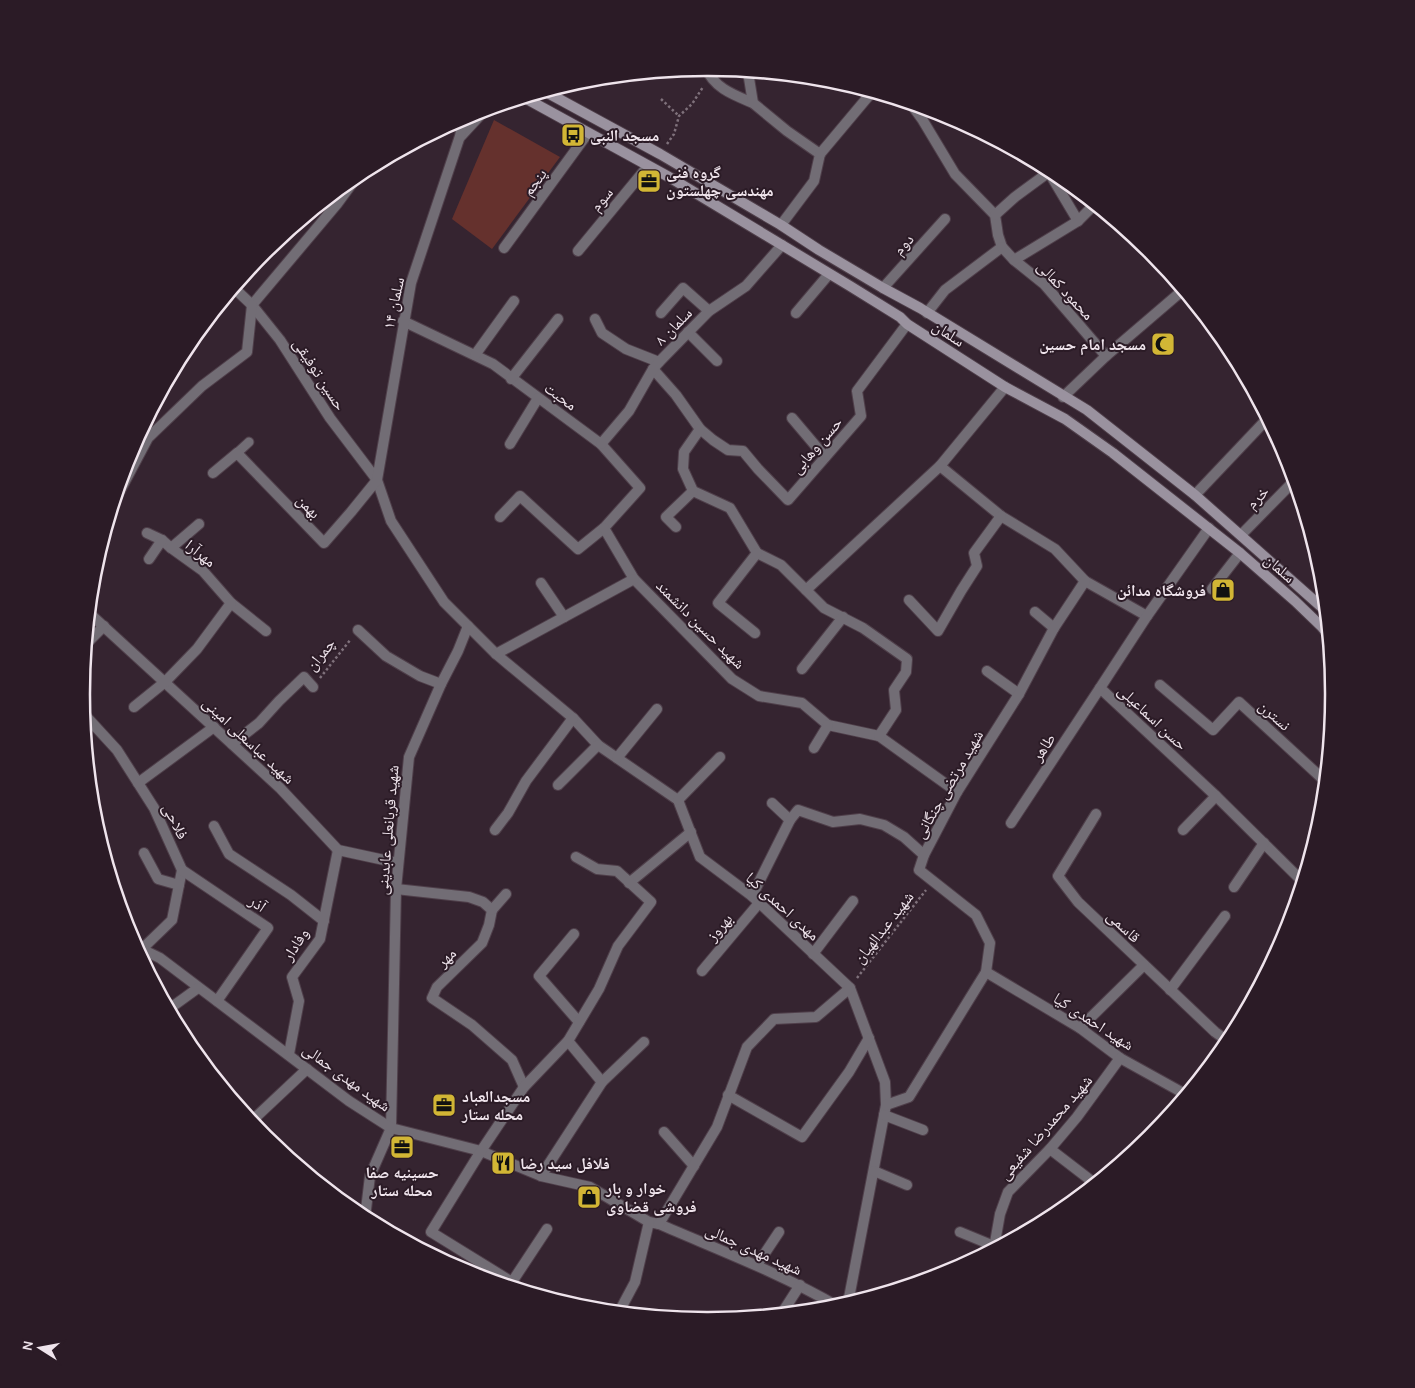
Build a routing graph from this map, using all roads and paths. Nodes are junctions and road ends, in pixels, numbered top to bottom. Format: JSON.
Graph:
{"nodes":[{"id":1,"x":706,"y":76,"type":"edge"},
{"id":2,"x":711,"y":76,"type":"edge"},
{"id":3,"x":749,"y":78,"type":"edge"},
{"id":4,"x":553,"y":96,"type":"edge"},
{"id":5,"x":868,"y":97,"type":"edge"},
{"id":6,"x":661,"y":99,"type":"dead end"},
{"id":7,"x":532,"y":102,"type":"edge"},
{"id":8,"x":753,"y":103,"type":"junction"},
{"id":9,"x":918,"y":113,"type":"edge"},
{"id":10,"x":680,"y":116,"type":"junction"},
{"id":11,"x":474,"y":122,"type":"edge"},
{"id":12,"x":462,"y":127,"type":"edge"},
{"id":13,"x":588,"y":132,"type":"junction"},
{"id":14,"x":460,"y":136,"type":"junction"},
{"id":15,"x":660,"y":154,"type":"junction"},
{"id":16,"x":820,"y":154,"type":"junction"},
{"id":17,"x":648,"y":166,"type":"junction"},
{"id":18,"x":1042,"y":175,"type":"edge"},
{"id":19,"x":1056,"y":183,"type":"edge"},
{"id":20,"x":343,"y":195,"type":"edge"},
{"id":21,"x":1090,"y":209,"type":"edge"},
{"id":22,"x":995,"y":215,"type":"junction"},
{"id":23,"x":945,"y":219,"type":"dead end"},
{"id":24,"x":1078,"y":222,"type":"junction"},
{"id":25,"x":781,"y":225,"type":"junction"},
{"id":26,"x":782,"y":245,"type":"junction"},
{"id":27,"x":1002,"y":247,"type":"junction"},
{"id":28,"x":504,"y":248,"type":"dead end"},
{"id":29,"x":578,"y":251,"type":"dead end"},
{"id":30,"x":1014,"y":260,"type":"junction"},
{"id":31,"x":829,"y":274,"type":"junction"},
{"id":32,"x":883,"y":288,"type":"junction"},
{"id":33,"x":239,"y":292,"type":"edge"},
{"id":34,"x":1178,"y":294,"type":"edge"},
{"id":35,"x":873,"y":300,"type":"junction"},
{"id":36,"x":514,"y":301,"type":"dead end"},
{"id":37,"x":252,"y":305,"type":"junction"},
{"id":38,"x":708,"y":311,"type":"junction"},
{"id":39,"x":661,"y":313,"type":"dead end"},
{"id":40,"x":796,"y":313,"type":"dead end"},
{"id":41,"x":927,"y":313,"type":"junction"},
{"id":42,"x":594,"y":318,"type":"dead end"},
{"id":43,"x":558,"y":320,"type":"dead end"},
{"id":44,"x":403,"y":321,"type":"junction"},
{"id":45,"x":907,"y":324,"type":"junction"},
{"id":46,"x":688,"y":332,"type":"junction"},
{"id":47,"x":475,"y":355,"type":"junction"},
{"id":48,"x":1106,"y":356,"type":"junction"},
{"id":49,"x":717,"y":361,"type":"dead end"},
{"id":50,"x":656,"y":365,"type":"junction"},
{"id":51,"x":511,"y":379,"type":"junction"},
{"id":52,"x":1005,"y":387,"type":"junction"},
{"id":53,"x":1063,"y":397,"type":"junction"},
{"id":54,"x":538,"y":398,"type":"junction"},
{"id":55,"x":792,"y":418,"type":"dead end"},
{"id":56,"x":1263,"y":423,"type":"edge"},
{"id":57,"x":700,"y":430,"type":"junction"},
{"id":58,"x":249,"y":442,"type":"dead end"},
{"id":59,"x":510,"y":444,"type":"dead end"},
{"id":60,"x":601,"y":444,"type":"junction"},
{"id":61,"x":237,"y":453,"type":"junction"},
{"id":62,"x":825,"y":457,"type":"junction"},
{"id":63,"x":136,"y":460,"type":"edge"},
{"id":64,"x":940,"y":466,"type":"junction"},
{"id":65,"x":213,"y":472,"type":"dead end"},
{"id":66,"x":377,"y":480,"type":"junction"},
{"id":67,"x":1289,"y":486,"type":"edge"},
{"id":68,"x":693,"y":491,"type":"junction"},
{"id":69,"x":1195,"y":495,"type":"junction"},
{"id":70,"x":1001,"y":516,"type":"junction"},
{"id":71,"x":500,"y":517,"type":"dead end"},
{"id":72,"x":199,"y":524,"type":"dead end"},
{"id":73,"x":676,"y":527,"type":"dead end"},
{"id":74,"x":604,"y":528,"type":"junction"},
{"id":75,"x":1209,"y":528,"type":"junction"},
{"id":76,"x":147,"y":532,"type":"dead end"},
{"id":77,"x":1241,"y":535,"type":"junction"},
{"id":78,"x":162,"y":540,"type":"junction"},
{"id":79,"x":171,"y":548,"type":"junction"},
{"id":80,"x":757,"y":553,"type":"junction"},
{"id":81,"x":1240,"y":553,"type":"junction"},
{"id":82,"x":149,"y":559,"type":"dead end"},
{"id":83,"x":634,"y":579,"type":"junction"},
{"id":84,"x":1085,"y":581,"type":"junction"},
{"id":85,"x":541,"y":583,"type":"dead end"},
{"id":86,"x":1212,"y":589,"type":"dead end"},
{"id":87,"x":806,"y":590,"type":"junction"},
{"id":88,"x":908,"y":600,"type":"dead end"},
{"id":89,"x":231,"y":603,"type":"junction"},
{"id":90,"x":1318,"y":604,"type":"edge"},
{"id":91,"x":1035,"y":612,"type":"dead end"},
{"id":92,"x":1148,"y":616,"type":"junction"},
{"id":93,"x":564,"y":617,"type":"junction"},
{"id":94,"x":843,"y":617,"type":"junction"},
{"id":95,"x":95,"y":618,"type":"edge"},
{"id":96,"x":104,"y":626,"type":"junction"},
{"id":97,"x":468,"y":626,"type":"junction"},
{"id":98,"x":1321,"y":626,"type":"edge"},
{"id":99,"x":1054,"y":628,"type":"junction"},
{"id":100,"x":358,"y":630,"type":"joint"},
{"id":101,"x":266,"y":631,"type":"dead end"},
{"id":102,"x":755,"y":634,"type":"dead end"},
{"id":103,"x":93,"y":637,"type":"edge"},
{"id":104,"x":496,"y":654,"type":"junction"},
{"id":105,"x":802,"y":669,"type":"dead end"},
{"id":106,"x":987,"y":671,"type":"dead end"},
{"id":107,"x":165,"y":682,"type":"junction"},
{"id":108,"x":441,"y":684,"type":"junction"},
{"id":109,"x":1160,"y":685,"type":"dead end"},
{"id":110,"x":313,"y":687,"type":"joint"},
{"id":111,"x":1100,"y":688,"type":"junction"},
{"id":112,"x":1019,"y":694,"type":"junction"},
{"id":113,"x":134,"y":707,"type":"dead end"},
{"id":114,"x":658,"y":709,"type":"dead end"},
{"id":115,"x":573,"y":718,"type":"junction"},
{"id":116,"x":91,"y":722,"type":"edge"},
{"id":117,"x":828,"y":725,"type":"junction"},
{"id":118,"x":214,"y":728,"type":"junction"},
{"id":119,"x":879,"y":736,"type":"junction"},
{"id":120,"x":232,"y":744,"type":"junction"},
{"id":121,"x":598,"y":745,"type":"junction"},
{"id":122,"x":814,"y":748,"type":"dead end"},
{"id":123,"x":720,"y":757,"type":"dead end"},
{"id":124,"x":617,"y":758,"type":"junction"},
{"id":125,"x":1320,"y":776,"type":"edge"},
{"id":126,"x":138,"y":784,"type":"junction"},
{"id":127,"x":558,"y":785,"type":"dead end"},
{"id":128,"x":957,"y":792,"type":"junction"},
{"id":129,"x":1216,"y":796,"type":"junction"},
{"id":130,"x":678,"y":800,"type":"junction"},
{"id":131,"x":772,"y":803,"type":"dead end"},
{"id":132,"x":1096,"y":814,"type":"dead end"},
{"id":133,"x":790,"y":820,"type":"junction"},
{"id":134,"x":1011,"y":822,"type":"dead end"},
{"id":135,"x":214,"y":826,"type":"dead end"},
{"id":136,"x":495,"y":830,"type":"dead end"},
{"id":137,"x":1183,"y":830,"type":"dead end"},
{"id":138,"x":690,"y":832,"type":"junction"},
{"id":139,"x":1264,"y":843,"type":"junction"},
{"id":140,"x":338,"y":850,"type":"junction"},
{"id":141,"x":144,"y":853,"type":"dead end"},
{"id":142,"x":924,"y":855,"type":"junction"},
{"id":143,"x":576,"y":857,"type":"dead end"},
{"id":144,"x":398,"y":863,"type":"junction"},
{"id":145,"x":182,"y":870,"type":"junction"},
{"id":146,"x":1297,"y":876,"type":"edge"},
{"id":147,"x":933,"y":880,"type":"junction"},
{"id":148,"x":629,"y":883,"type":"junction"},
{"id":149,"x":179,"y":885,"type":"junction"},
{"id":150,"x":1234,"y":887,"type":"dead end"},
{"id":151,"x":396,"y":889,"type":"junction"},
{"id":152,"x":506,"y":894,"type":"dead end"},
{"id":153,"x":756,"y":899,"type":"junction"},
{"id":154,"x":853,"y":901,"type":"dead end"},
{"id":155,"x":492,"y":910,"type":"junction"},
{"id":156,"x":1225,"y":916,"type":"dead end"},
{"id":157,"x":324,"y":921,"type":"junction"},
{"id":158,"x":574,"y":934,"type":"dead end"},
{"id":159,"x":143,"y":944,"type":"edge"},
{"id":160,"x":146,"y":951,"type":"edge"},
{"id":161,"x":814,"y":954,"type":"junction"},
{"id":162,"x":1144,"y":965,"type":"junction"},
{"id":163,"x":702,"y":971,"type":"dead end"},
{"id":164,"x":986,"y":972,"type":"junction"},
{"id":165,"x":198,"y":988,"type":"junction"},
{"id":166,"x":850,"y":988,"type":"junction"},
{"id":167,"x":1170,"y":990,"type":"junction"},
{"id":168,"x":217,"y":1001,"type":"junction"},
{"id":169,"x":174,"y":1005,"type":"edge"},
{"id":170,"x":579,"y":1022,"type":"junction"},
{"id":171,"x":1080,"y":1028,"type":"junction"},
{"id":172,"x":1221,"y":1037,"type":"edge"},
{"id":173,"x":869,"y":1038,"type":"junction"},
{"id":174,"x":568,"y":1041,"type":"junction"},
{"id":175,"x":644,"y":1042,"type":"dead end"},
{"id":176,"x":289,"y":1054,"type":"junction"},
{"id":177,"x":1120,"y":1058,"type":"junction"},
{"id":178,"x":307,"y":1069,"type":"junction"},
{"id":179,"x":602,"y":1082,"type":"junction"},
{"id":180,"x":524,"y":1087,"type":"junction"},
{"id":181,"x":1180,"y":1091,"type":"edge"},
{"id":182,"x":728,"y":1095,"type":"junction"},
{"id":183,"x":885,"y":1110,"type":"junction"},
{"id":184,"x":257,"y":1116,"type":"edge"},
{"id":185,"x":391,"y":1128,"type":"junction"},
{"id":186,"x":923,"y":1130,"type":"dead end"},
{"id":187,"x":664,"y":1132,"type":"dead end"},
{"id":188,"x":1050,"y":1149,"type":"junction"},
{"id":189,"x":481,"y":1150,"type":"junction"},
{"id":190,"x":694,"y":1166,"type":"junction"},
{"id":191,"x":874,"y":1171,"type":"junction"},
{"id":192,"x":540,"y":1176,"type":"junction"},
{"id":193,"x":1089,"y":1180,"type":"edge"},
{"id":194,"x":907,"y":1185,"type":"dead end"},
{"id":195,"x":366,"y":1209,"type":"edge"},
{"id":196,"x":654,"y":1223,"type":"junction"},
{"id":197,"x":547,"y":1228,"type":"dead end"},
{"id":198,"x":779,"y":1232,"type":"dead end"},
{"id":199,"x":960,"y":1232,"type":"dead end"},
{"id":200,"x":995,"y":1240,"type":"edge"},
{"id":201,"x":988,"y":1244,"type":"edge"},
{"id":202,"x":756,"y":1265,"type":"junction"},
{"id":203,"x":501,"y":1276,"type":"edge"},
{"id":204,"x":517,"y":1281,"type":"edge"},
{"id":205,"x":800,"y":1285,"type":"junction"},
{"id":206,"x":850,"y":1295,"type":"edge"},
{"id":207,"x":827,"y":1300,"type":"edge"},
{"id":208,"x":623,"y":1305,"type":"edge"},
{"id":209,"x":786,"y":1306,"type":"edge"}],
"edges":[{"from":1,"to":10,"type":"path"},
{"from":2,"to":8,"type":"street"},
{"from":3,"to":8,"type":"street"},
{"from":4,"to":15,"type":"main road","name":"سلمان"},
{"from":5,"to":16,"type":"street"},
{"from":6,"to":10,"type":"path"},
{"from":7,"to":13,"type":"main road","name":"سلمان"},
{"from":8,"to":16,"type":"street"},
{"from":9,"to":22,"type":"street"},
{"from":10,"to":15,"type":"path"},
{"from":11,"to":14,"type":"street","name":"سلمان ۱۴"},
{"from":12,"to":14,"type":"street","name":"سلمان ۱۴"},
{"from":13,"to":17,"type":"main road","name":"سلمان"},
{"from":13,"to":28,"type":"street","name":"پنجم"},
{"from":14,"to":44,"type":"street","name":"سلمان ۱۴"},
{"from":15,"to":25,"type":"main road","name":"سلمان"},
{"from":16,"to":25,"type":"street"},
{"from":17,"to":26,"type":"main road","name":"سلمان"},
{"from":17,"to":29,"type":"street","name":"سوم"},
{"from":18,"to":22,"type":"street"},
{"from":19,"to":24,"type":"street"},
{"from":20,"to":37,"type":"street"},
{"from":21,"to":24,"type":"street"},
{"from":22,"to":27,"type":"street"},
{"from":23,"to":32,"type":"street","name":"دوم"},
{"from":24,"to":30,"type":"street"},
{"from":25,"to":32,"type":"main road","name":"سلمان"},
{"from":26,"to":31,"type":"main road","name":"سلمان"},
{"from":26,"to":38,"type":"street","name":"سلمان ۸"},
{"from":27,"to":30,"type":"street","name":"محمود کمالی"},
{"from":27,"to":41,"type":"street"},
{"from":30,"to":48,"type":"street","name":"محمود کمالی"},
{"from":31,"to":35,"type":"main road","name":"سلمان"},
{"from":31,"to":40,"type":"street"},
{"from":32,"to":35,"type":"main road"},
{"from":32,"to":41,"type":"main road","name":"سلمان"},
{"from":33,"to":37,"type":"street","name":"حسین توفیقی"},
{"from":34,"to":48,"type":"street"},
{"from":35,"to":45,"type":"main road","name":"سلمان"},
{"from":36,"to":47,"type":"street"},
{"from":37,"to":63,"type":"street"},
{"from":37,"to":66,"type":"street","name":"حسین توفیقی"},
{"from":38,"to":39,"type":"street"},
{"from":38,"to":46,"type":"street","name":"سلمان ۸"},
{"from":41,"to":53,"type":"main road","name":"سلمان"},
{"from":42,"to":50,"type":"street"},
{"from":43,"to":51,"type":"street"},
{"from":44,"to":47,"type":"street","name":"محبت"},
{"from":44,"to":66,"type":"street","name":"سلمان ۱۴"},
{"from":45,"to":52,"type":"main road","name":"سلمان"},
{"from":45,"to":62,"type":"street","name":"حسن وهابی"},
{"from":46,"to":49,"type":"street"},
{"from":46,"to":50,"type":"street","name":"سلمان ۸"},
{"from":47,"to":51,"type":"street","name":"محبت"},
{"from":48,"to":53,"type":"street"},
{"from":50,"to":57,"type":"street"},
{"from":50,"to":60,"type":"street","name":"سلمان ۸"},
{"from":51,"to":54,"type":"street","name":"محبت"},
{"from":52,"to":64,"type":"street"},
{"from":52,"to":75,"type":"main road","name":"سلمان"},
{"from":53,"to":69,"type":"main road","name":"سلمان"},
{"from":54,"to":59,"type":"street"},
{"from":54,"to":60,"type":"street","name":"محبت"},
{"from":55,"to":62,"type":"street"},
{"from":56,"to":69,"type":"street"},
{"from":57,"to":62,"type":"street","name":"حسن وهابی"},
{"from":57,"to":68,"type":"street"},
{"from":58,"to":61,"type":"lane"},
{"from":60,"to":74,"type":"street","name":"محبت"},
{"from":61,"to":65,"type":"street"},
{"from":61,"to":66,"type":"street","name":"بهمن"},
{"from":64,"to":70,"type":"street"},
{"from":64,"to":87,"type":"street"},
{"from":66,"to":97,"type":"street"},
{"from":67,"to":77,"type":"street","name":"خرم"},
{"from":68,"to":73,"type":"street"},
{"from":68,"to":80,"type":"street"},
{"from":69,"to":77,"type":"main road","name":"سلمان"},
{"from":70,"to":84,"type":"street"},
{"from":70,"to":88,"type":"street"},
{"from":71,"to":74,"type":"street"},
{"from":72,"to":79,"type":"street"},
{"from":74,"to":83,"type":"street","name":"شهید حسین دانشمند"},
{"from":75,"to":81,"type":"main road","name":"سلمان"},
{"from":75,"to":92,"type":"street","name":"حسن اسماعیلی"},
{"from":76,"to":78,"type":"street","name":"مهرآرا"},
{"from":77,"to":90,"type":"main road","name":"سلمان"},
{"from":78,"to":79,"type":"street","name":"مهرآرا"},
{"from":78,"to":82,"type":"street"},
{"from":79,"to":89,"type":"street","name":"مهرآرا"},
{"from":80,"to":87,"type":"street"},
{"from":80,"to":102,"type":"street"},
{"from":81,"to":86,"type":"street"},
{"from":81,"to":98,"type":"main road","name":"سلمان"},
{"from":83,"to":93,"type":"street"},
{"from":83,"to":117,"type":"street","name":"شهید حسین دانشمند"},
{"from":84,"to":92,"type":"street"},
{"from":84,"to":99,"type":"street","name":"شهید مرتضی چنگانی"},
{"from":85,"to":93,"type":"street"},
{"from":87,"to":94,"type":"street"},
{"from":89,"to":101,"type":"street","name":"مهرآرا"},
{"from":89,"to":107,"type":"street"},
{"from":91,"to":99,"type":"street"},
{"from":92,"to":111,"type":"street","name":"حسن اسماعیلی"},
{"from":93,"to":104,"type":"street"},
{"from":94,"to":105,"type":"street"},
{"from":94,"to":119,"type":"street"},
{"from":95,"to":96,"type":"street","name":"شهید عباسعلی امینی"},
{"from":96,"to":103,"type":"street"},
{"from":96,"to":107,"type":"street","name":"شهید عباسعلی امینی"},
{"from":97,"to":104,"type":"street"},
{"from":97,"to":108,"type":"street","name":"شهید قربانعلی عابدینی"},
{"from":99,"to":112,"type":"street","name":"شهید مرتضی چنگانی"},
{"from":100,"to":108,"type":"street"},
{"from":100,"to":110,"type":"path","name":"چمران"},
{"from":104,"to":115,"type":"street"},
{"from":106,"to":112,"type":"street"},
{"from":107,"to":113,"type":"street"},
{"from":107,"to":118,"type":"street","name":"شهید عباسعلی امینی"},
{"from":108,"to":144,"type":"street","name":"شهید قربانعلی عابدینی"},
{"from":109,"to":125,"type":"street","name":"نسترن"},
{"from":110,"to":120,"type":"street","name":"چمران"},
{"from":111,"to":129,"type":"street","name":"حسن اسماعیلی"},
{"from":111,"to":134,"type":"street","name":"طاهر"},
{"from":112,"to":128,"type":"street","name":"شهید مرتضی چنگانی"},
{"from":114,"to":124,"type":"street"},
{"from":115,"to":121,"type":"street"},
{"from":115,"to":136,"type":"street"},
{"from":116,"to":126,"type":"street","name":"فلاحی"},
{"from":117,"to":119,"type":"street","name":"شهید حسین دانشمند"},
{"from":117,"to":122,"type":"street"},
{"from":118,"to":120,"type":"street","name":"شهید عباسعلی امینی"},
{"from":118,"to":126,"type":"street"},
{"from":119,"to":128,"type":"street","name":"شهید حسین دانشمند"},
{"from":120,"to":140,"type":"street","name":"شهید عباسعلی امینی"},
{"from":121,"to":124,"type":"street"},
{"from":121,"to":127,"type":"street"},
{"from":123,"to":130,"type":"street"},
{"from":124,"to":130,"type":"street"},
{"from":126,"to":145,"type":"street","name":"فلاحی"},
{"from":128,"to":142,"type":"street","name":"شهید مرتضی چنگانی"},
{"from":129,"to":137,"type":"street"},
{"from":129,"to":139,"type":"street","name":"حسن اسماعیلی"},
{"from":130,"to":138,"type":"street","name":"مهدی احمدی کیا"},
{"from":131,"to":133,"type":"street"},
{"from":132,"to":162,"type":"street","name":"قاسمی"},
{"from":133,"to":142,"type":"street"},
{"from":133,"to":153,"type":"street","name":"بهروز"},
{"from":135,"to":157,"type":"street"},
{"from":138,"to":148,"type":"street"},
{"from":138,"to":153,"type":"street","name":"مهدی احمدی کیا"},
{"from":139,"to":146,"type":"street","name":"حسن اسماعیلی"},
{"from":139,"to":150,"type":"street"},
{"from":140,"to":144,"type":"street"},
{"from":140,"to":157,"type":"street","name":"وفادار"},
{"from":141,"to":149,"type":"street"},
{"from":142,"to":147,"type":"street","name":"شهید مرتضی چنگانی"},
{"from":143,"to":148,"type":"street"},
{"from":144,"to":151,"type":"street","name":"شهید قربانعلی عابدینی"},
{"from":145,"to":149,"type":"street"},
{"from":145,"to":168,"type":"street","name":"آذر"},
{"from":147,"to":164,"type":"street","name":"شهید مرتضی چنگانی"},
{"from":147,"to":166,"type":"path","name":"شهید عبدالهیان"},
{"from":148,"to":170,"type":"street"},
{"from":149,"to":159,"type":"street"},
{"from":151,"to":155,"type":"street"},
{"from":151,"to":185,"type":"street","name":"شهید قربانعلی عابدینی"},
{"from":152,"to":155,"type":"street"},
{"from":153,"to":161,"type":"street","name":"مهدی احمدی کیا"},
{"from":153,"to":163,"type":"street","name":"بهروز"},
{"from":154,"to":161,"type":"street"},
{"from":155,"to":180,"type":"street","name":"مهر"},
{"from":156,"to":167,"type":"street"},
{"from":157,"to":176,"type":"street","name":"وفادار"},
{"from":158,"to":170,"type":"street"},
{"from":160,"to":165,"type":"street","name":"شهید مهدی جمالی"},
{"from":161,"to":166,"type":"street","name":"مهدی احمدی کیا"},
{"from":162,"to":167,"type":"street","name":"قاسمی"},
{"from":162,"to":171,"type":"street"},
{"from":164,"to":171,"type":"street","name":"شهید احمدی کیا"},
{"from":164,"to":183,"type":"street","name":"شهید مرتضی چنگانی"},
{"from":165,"to":168,"type":"street","name":"شهید مهدی جمالی"},
{"from":165,"to":169,"type":"street"},
{"from":166,"to":173,"type":"street","name":"مهدی احمدی کیا"},
{"from":166,"to":182,"type":"street"},
{"from":167,"to":172,"type":"street","name":"قاسمی"},
{"from":168,"to":176,"type":"street","name":"شهید مهدی جمالی"},
{"from":170,"to":174,"type":"street"},
{"from":171,"to":177,"type":"street","name":"شهید احمدی کیا"},
{"from":173,"to":182,"type":"street"},
{"from":173,"to":183,"type":"street","name":"مهدی احمدی کیا"},
{"from":174,"to":179,"type":"street"},
{"from":174,"to":180,"type":"street"},
{"from":175,"to":179,"type":"street"},
{"from":176,"to":178,"type":"street","name":"شهید مهدی جمالی"},
{"from":177,"to":181,"type":"street","name":"شهید احمدی کیا"},
{"from":177,"to":188,"type":"street","name":"شهید محمدرضا شفیعی"},
{"from":178,"to":184,"type":"street"},
{"from":178,"to":185,"type":"street","name":"شهید مهدی جمالی"},
{"from":179,"to":192,"type":"street"},
{"from":180,"to":189,"type":"street"},
{"from":182,"to":190,"type":"street"},
{"from":183,"to":186,"type":"street"},
{"from":183,"to":191,"type":"street","name":"مهدی احمدی کیا"},
{"from":185,"to":189,"type":"street","name":"شهید مهدی جمالی"},
{"from":185,"to":195,"type":"street","name":"شهید قربانعلی عابدینی"},
{"from":187,"to":190,"type":"street"},
{"from":188,"to":193,"type":"street"},
{"from":188,"to":200,"type":"street","name":"شهید محمدرضا شفیعی"},
{"from":189,"to":192,"type":"street","name":"شهید مهدی جمالی"},
{"from":189,"to":203,"type":"street"},
{"from":190,"to":196,"type":"street"},
{"from":191,"to":194,"type":"street"},
{"from":191,"to":206,"type":"street","name":"مهدی احمدی کیا"},
{"from":192,"to":196,"type":"street","name":"شهید مهدی جمالی"},
{"from":196,"to":202,"type":"street","name":"شهید مهدی جمالی"},
{"from":196,"to":208,"type":"street"},
{"from":197,"to":204,"type":"street"},
{"from":198,"to":202,"type":"street"},
{"from":199,"to":201,"type":"street"},
{"from":202,"to":205,"type":"street","name":"شهید مهدی جمالی"},
{"from":205,"to":207,"type":"street","name":"شهید مهدی جمالی"},
{"from":205,"to":209,"type":"street"}]}
